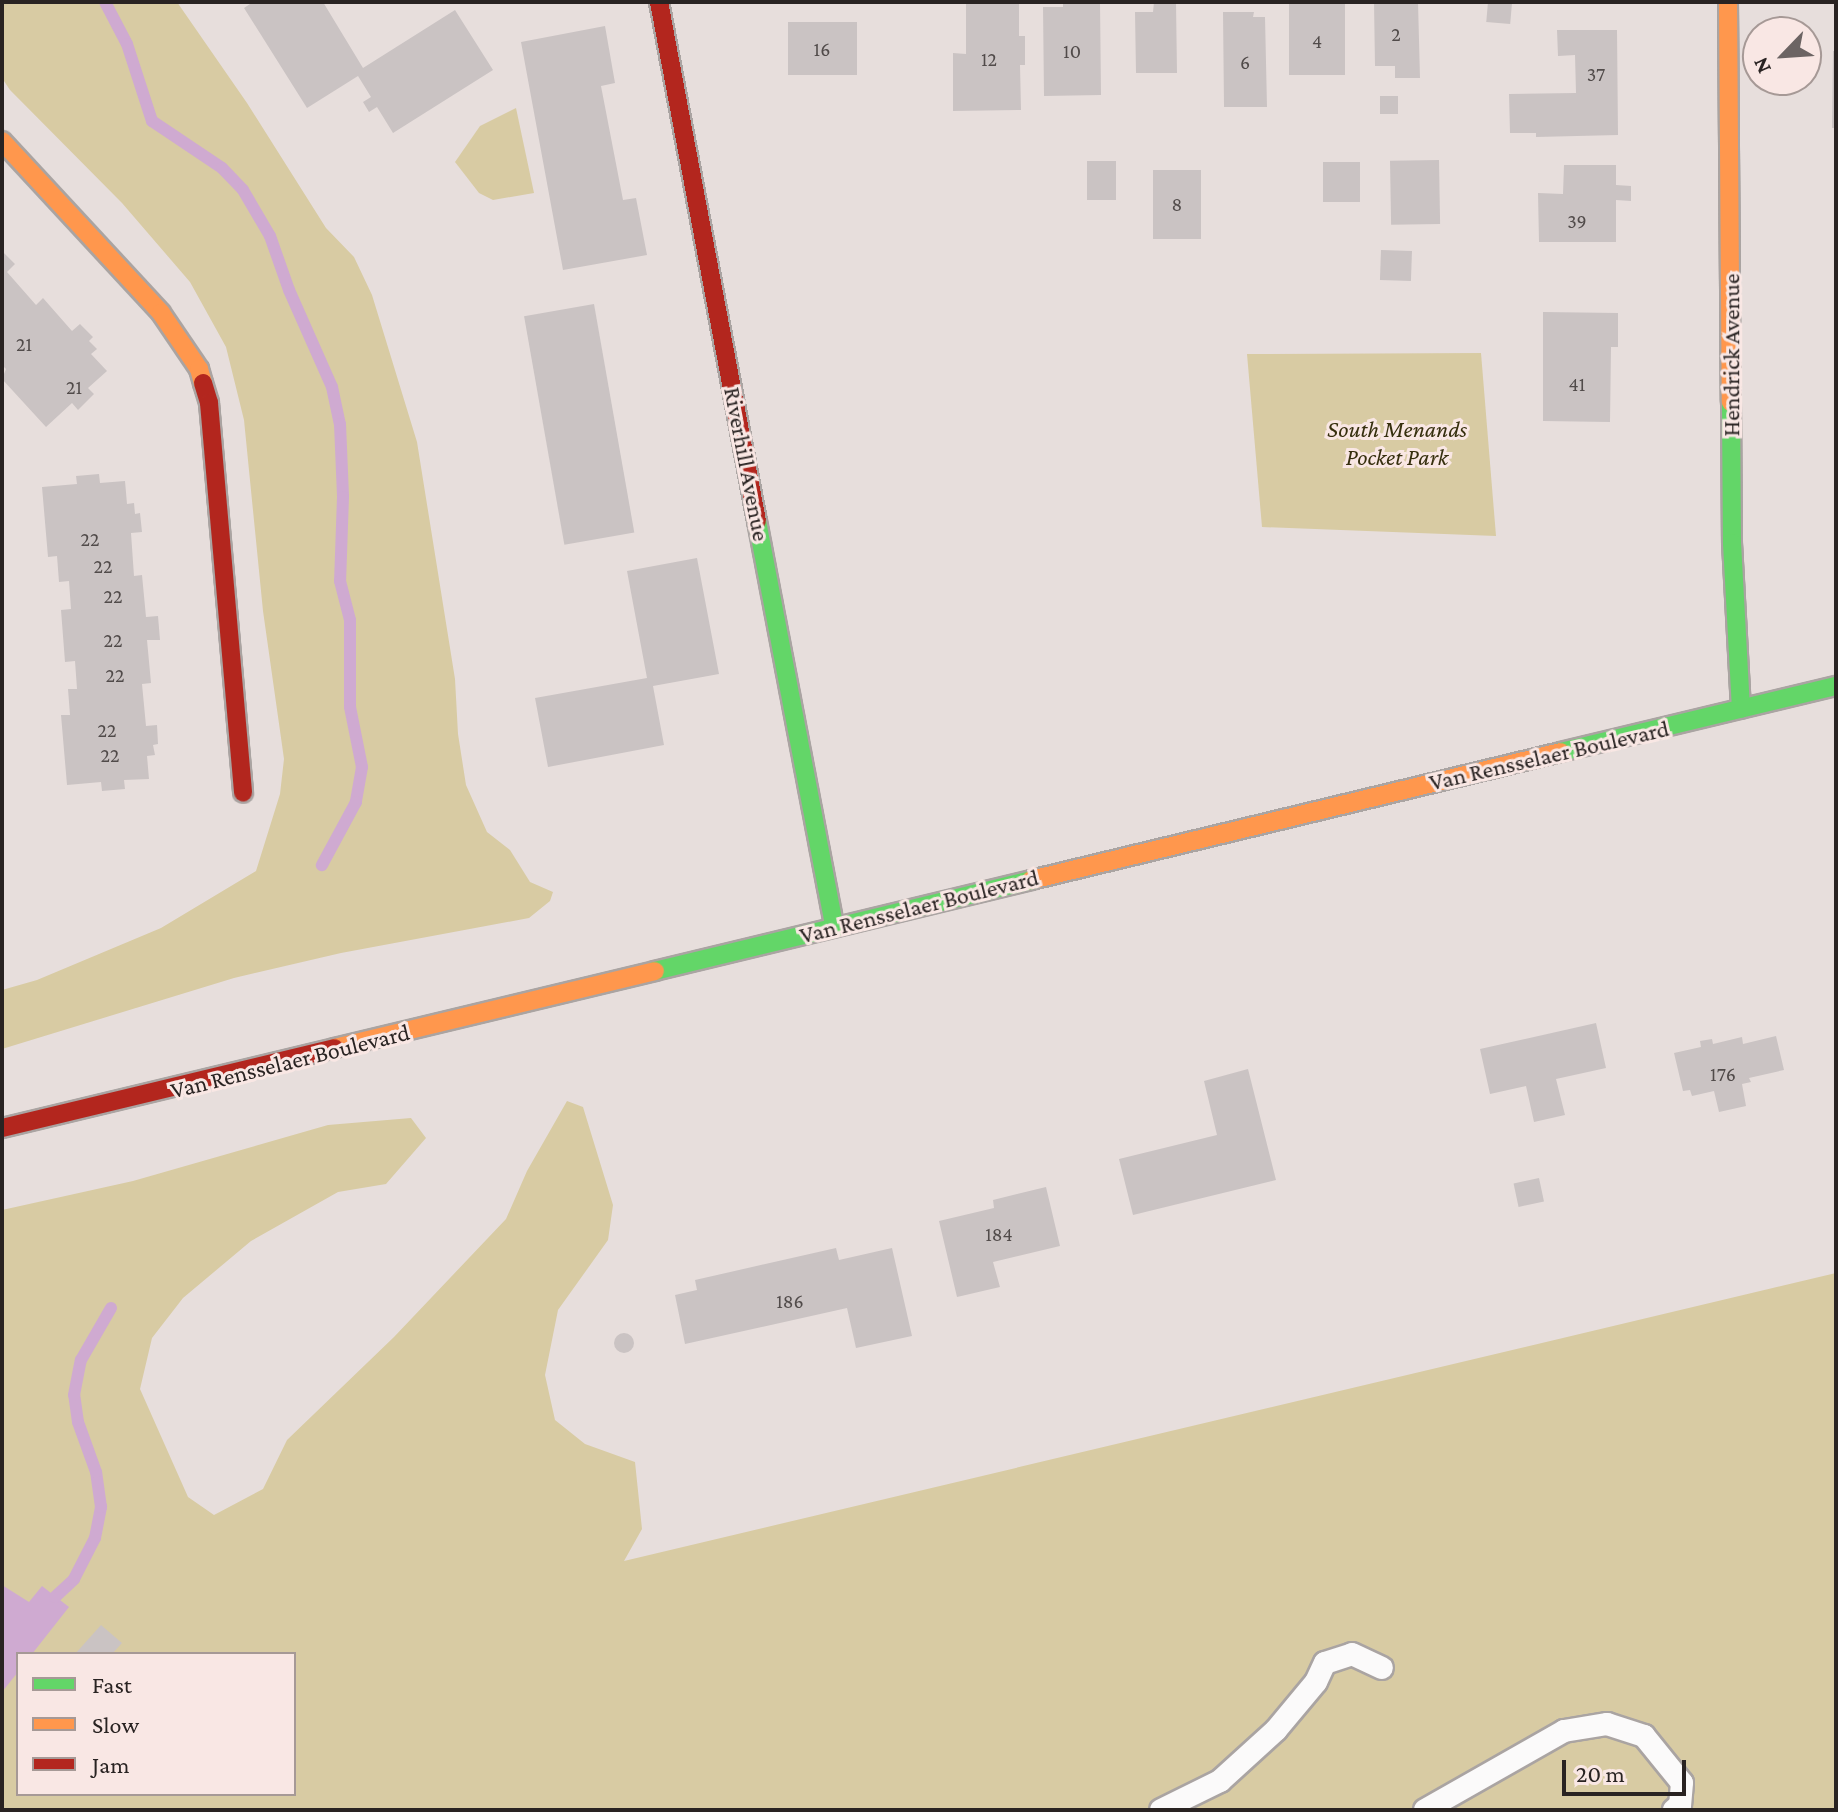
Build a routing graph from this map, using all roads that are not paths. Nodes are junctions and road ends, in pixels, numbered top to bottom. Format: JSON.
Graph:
{"nodes":[{"id":1,"x":659,"y":2,"type":"edge"},
{"id":2,"x":1728,"y":2,"type":"edge"},
{"id":3,"x":2,"y":141,"type":"edge"},
{"id":4,"x":1836,"y":686,"type":"edge"},
{"id":5,"x":1741,"y":709,"type":"junction"},
{"id":6,"x":243,"y":793,"type":"dead end"},
{"id":7,"x":834,"y":926,"type":"junction"},
{"id":8,"x":2,"y":1128,"type":"edge"},
{"id":9,"x":1382,"y":1668,"type":"dead end"},
{"id":10,"x":1161,"y":1810,"type":"edge"},
{"id":11,"x":1425,"y":1810,"type":"edge"},
{"id":12,"x":1674,"y":1810,"type":"edge"}],
"edges":[{"from":1,"to":7,"type":"street","name":"Riverhill Avenue"},
{"from":2,"to":5,"type":"street","name":"Hendrick Avenue"},
{"from":3,"to":6,"type":"street"},
{"from":4,"to":5,"type":"street","name":"Van Rensselaer Boulevard"},
{"from":5,"to":7,"type":"street","name":"Van Rensselaer Boulevard"},
{"from":7,"to":8,"type":"street","name":"Van Rensselaer Boulevard"},
{"from":9,"to":10,"type":"lane"},
{"from":11,"to":12,"type":"lane"}]}
